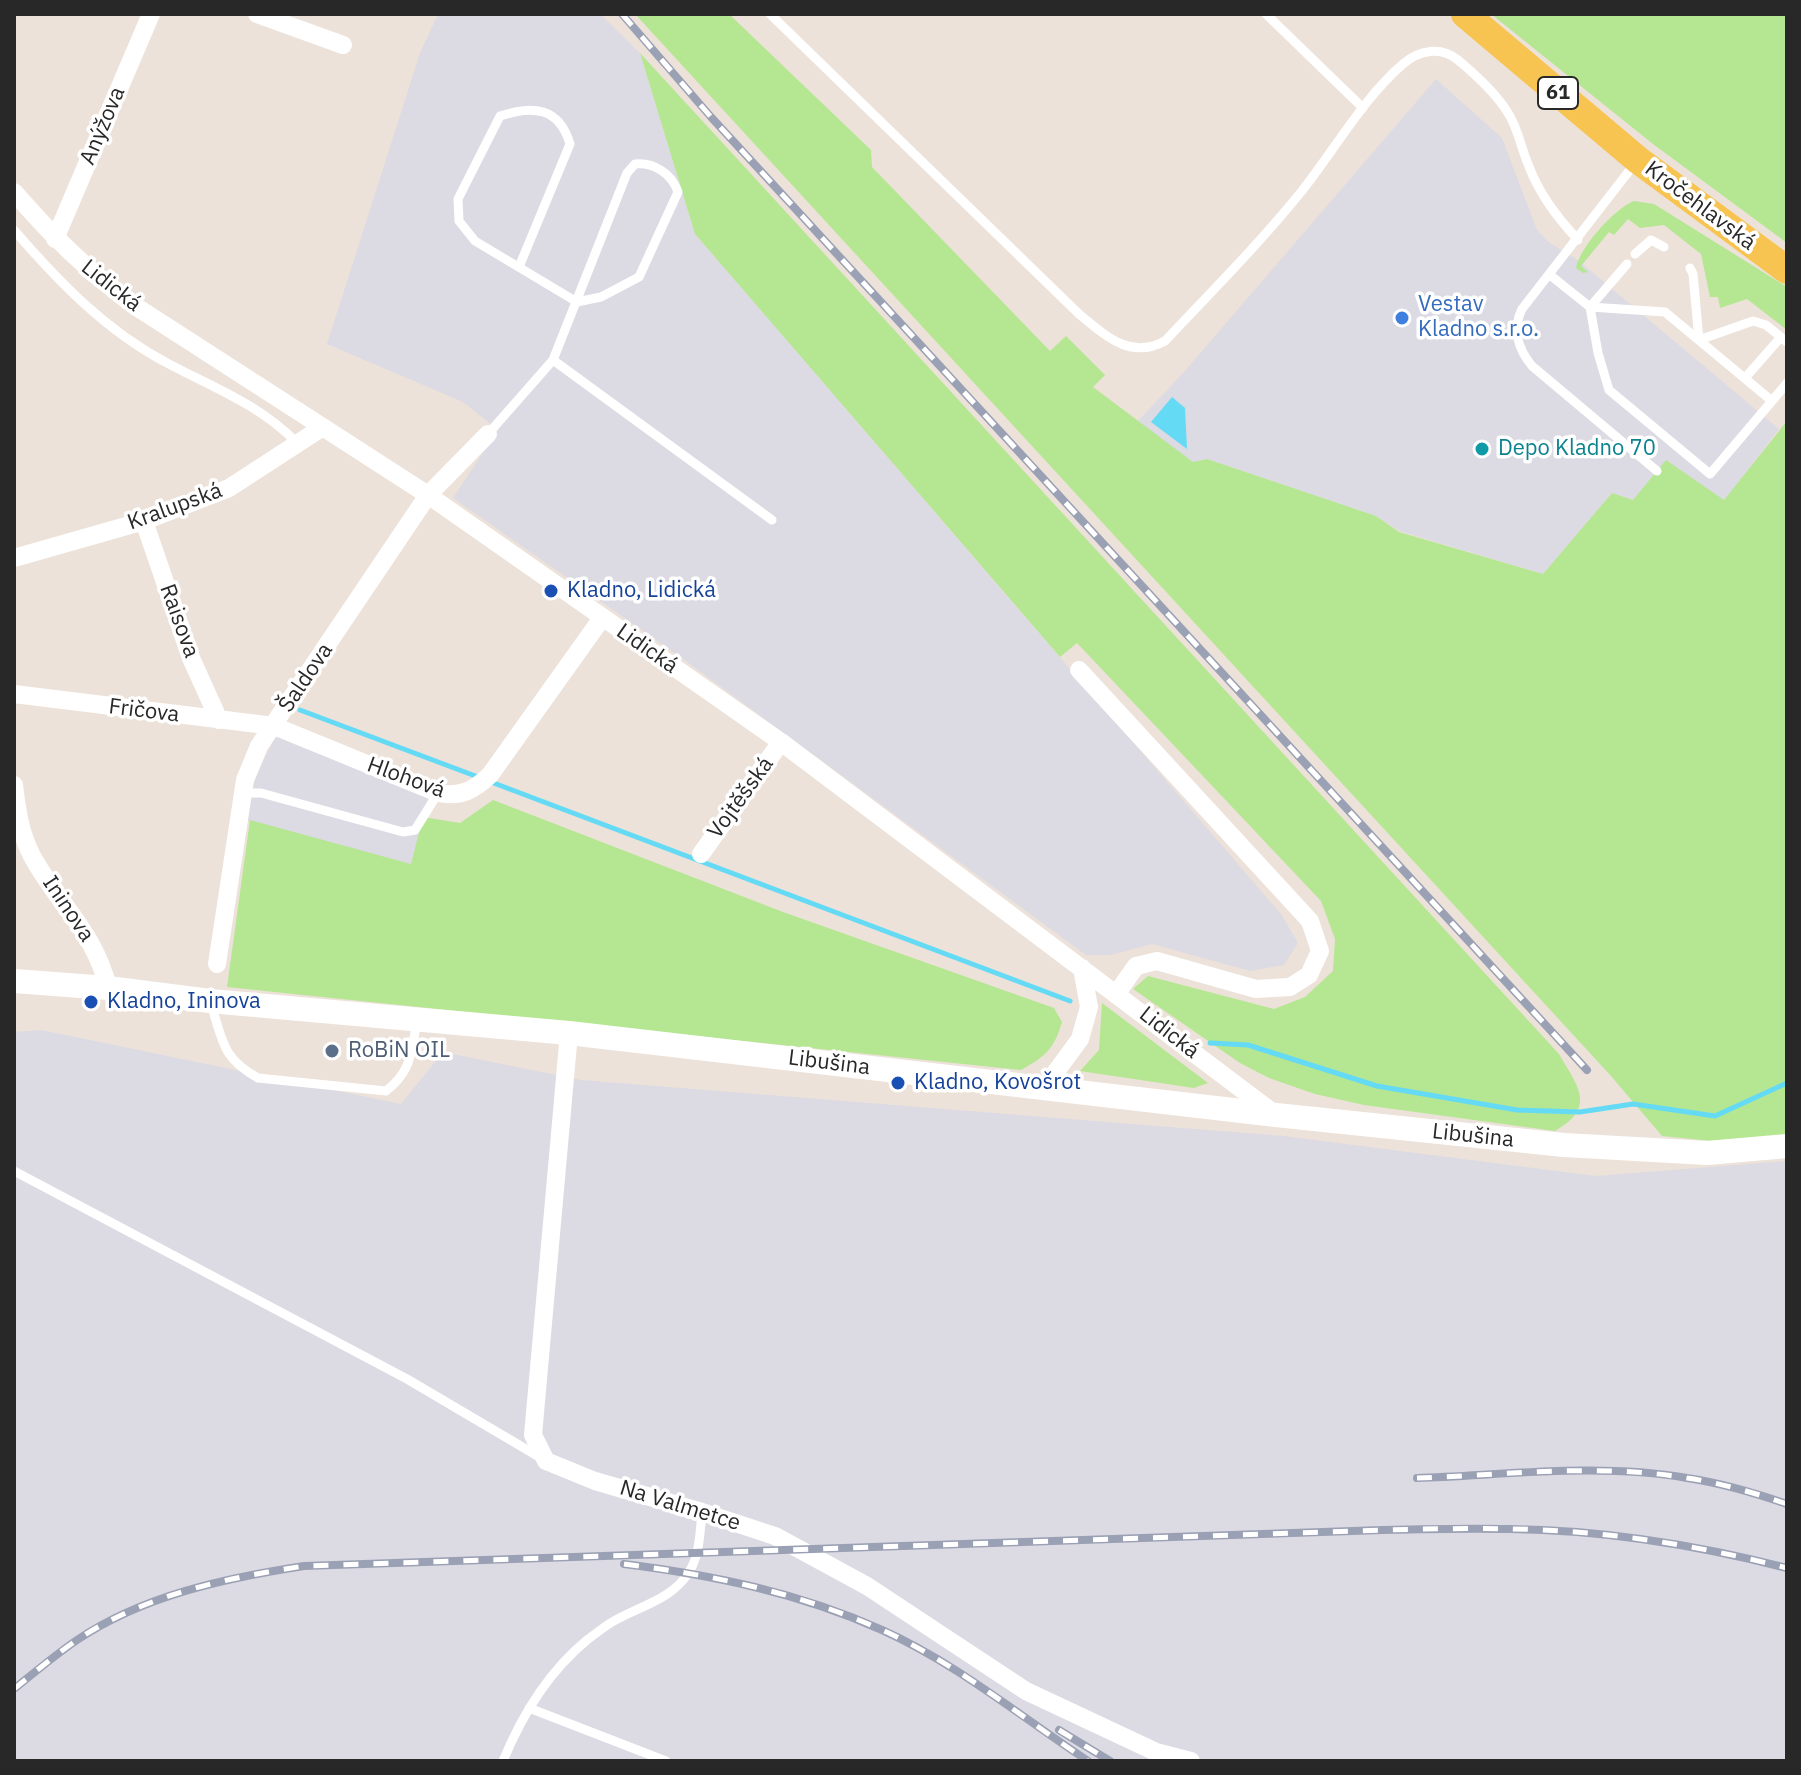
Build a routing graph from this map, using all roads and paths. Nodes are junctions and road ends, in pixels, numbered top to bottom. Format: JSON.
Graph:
{"nodes":[{"id":1,"x":151,"y":14,"type":"edge"},
{"id":2,"x":257,"y":14,"type":"edge"},
{"id":3,"x":770,"y":14,"type":"edge"},
{"id":4,"x":1266,"y":14,"type":"edge"},
{"id":5,"x":1465,"y":14,"type":"edge"},
{"id":6,"x":343,"y":45,"type":"dead end"},
{"id":7,"x":1363,"y":108,"type":"junction"},
{"id":8,"x":1638,"y":160,"type":"junction"},
{"id":9,"x":14,"y":192,"type":"edge"},
{"id":10,"x":14,"y":230,"type":"edge"},
{"id":11,"x":55,"y":239,"type":"junction"},
{"id":12,"x":1578,"y":240,"type":"junction"},
{"id":13,"x":1664,"y":247,"type":"dead end"},
{"id":14,"x":1635,"y":254,"type":"dead end"},
{"id":15,"x":1627,"y":264,"type":"dead end"},
{"id":16,"x":519,"y":267,"type":"junction"},
{"id":17,"x":1690,"y":268,"type":"dead end"},
{"id":18,"x":1787,"y":270,"type":"edge"},
{"id":19,"x":1550,"y":275,"type":"junction"},
{"id":20,"x":577,"y":302,"type":"junction"},
{"id":21,"x":1590,"y":307,"type":"junction"},
{"id":22,"x":1784,"y":339,"type":"edge"},
{"id":23,"x":1699,"y":340,"type":"junction"},
{"id":24,"x":553,"y":360,"type":"junction"},
{"id":25,"x":1745,"y":378,"type":"junction"},
{"id":26,"x":1787,"y":383,"type":"edge"},
{"id":27,"x":1772,"y":401,"type":"junction"},
{"id":28,"x":323,"y":427,"type":"junction"},
{"id":29,"x":488,"y":434,"type":"joint"},
{"id":30,"x":297,"y":443,"type":"junction"},
{"id":31,"x":1657,"y":471,"type":"dead end"},
{"id":32,"x":428,"y":495,"type":"junction"},
{"id":33,"x":772,"y":520,"type":"dead end"},
{"id":34,"x":144,"y":521,"type":"junction"},
{"id":35,"x":14,"y":558,"type":"edge"},
{"id":36,"x":602,"y":618,"type":"junction"},
{"id":37,"x":1079,"y":670,"type":"dead end"},
{"id":38,"x":14,"y":694,"type":"edge"},
{"id":39,"x":219,"y":720,"type":"junction"},
{"id":40,"x":274,"y":726,"type":"junction"},
{"id":41,"x":781,"y":742,"type":"junction"},
{"id":42,"x":14,"y":785,"type":"edge"},
{"id":43,"x":244,"y":793,"type":"junction"},
{"id":44,"x":438,"y":793,"type":"junction"},
{"id":45,"x":701,"y":854,"type":"dead end"},
{"id":46,"x":217,"y":964,"type":"dead end"},
{"id":47,"x":1082,"y":968,"type":"junction"},
{"id":48,"x":14,"y":981,"type":"edge"},
{"id":49,"x":108,"y":988,"type":"junction"},
{"id":50,"x":1117,"y":993,"type":"junction"},
{"id":51,"x":210,"y":1001,"type":"junction"},
{"id":52,"x":417,"y":1019,"type":"junction"},
{"id":53,"x":569,"y":1033,"type":"junction"},
{"id":54,"x":1044,"y":1088,"type":"junction"},
{"id":55,"x":1276,"y":1115,"type":"junction"},
{"id":56,"x":1787,"y":1146,"type":"edge"},
{"id":57,"x":14,"y":1171,"type":"edge"},
{"id":58,"x":546,"y":1461,"type":"junction"},
{"id":59,"x":702,"y":1512,"type":"junction"},
{"id":60,"x":529,"y":1708,"type":"junction"},
{"id":61,"x":503,"y":1761,"type":"edge"},
{"id":62,"x":666,"y":1761,"type":"edge"},
{"id":63,"x":1191,"y":1761,"type":"edge"}],
"edges":[{"from":1,"to":11,"type":"street","name":"Anýžova"},
{"from":2,"to":6,"type":"street"},
{"from":3,"to":7,"type":"lane"},
{"from":4,"to":7,"type":"lane"},
{"from":5,"to":8,"type":"main road","number":"61"},
{"from":7,"to":12,"type":"lane"},
{"from":8,"to":12,"type":"lane","name":"Kročehlavská"},
{"from":8,"to":18,"type":"main road","name":"Kročehlavská","number":"61"},
{"from":9,"to":11,"type":"street","name":"Lidická"},
{"from":10,"to":30,"type":"lane"},
{"from":11,"to":28,"type":"street","name":"Lidická"},
{"from":12,"to":19,"type":"lane","name":"Kročehlavská"},
{"from":13,"to":14,"type":"lane"},
{"from":15,"to":21,"type":"lane"},
{"from":16,"to":16,"type":"lane"},
{"from":16,"to":20,"type":"lane"},
{"from":17,"to":23,"type":"lane"},
{"from":19,"to":21,"type":"lane"},
{"from":19,"to":31,"type":"lane","name":"Kročehlavská"},
{"from":20,"to":20,"type":"lane"},
{"from":20,"to":24,"type":"lane"},
{"from":21,"to":23,"type":"lane"},
{"from":21,"to":27,"type":"lane"},
{"from":22,"to":23,"type":"lane"},
{"from":22,"to":25,"type":"lane"},
{"from":23,"to":25,"type":"lane"},
{"from":24,"to":29,"type":"lane"},
{"from":24,"to":33,"type":"lane"},
{"from":25,"to":27,"type":"lane"},
{"from":26,"to":27,"type":"lane"},
{"from":28,"to":30,"type":"street","name":"Kralupská"},
{"from":28,"to":32,"type":"street","name":"Lidická"},
{"from":29,"to":32,"type":"street","name":"Šaldova"},
{"from":30,"to":34,"type":"street","name":"Kralupská"},
{"from":32,"to":36,"type":"street","name":"Lidická"},
{"from":32,"to":40,"type":"street","name":"Šaldova"},
{"from":34,"to":35,"type":"street","name":"Kralupská"},
{"from":34,"to":39,"type":"street","name":"Raisova"},
{"from":36,"to":41,"type":"street","name":"Lidická"},
{"from":36,"to":44,"type":"street","name":"Hlohová"},
{"from":37,"to":50,"type":"street"},
{"from":38,"to":39,"type":"street","name":"Fričova"},
{"from":39,"to":40,"type":"street","name":"Fričova"},
{"from":40,"to":43,"type":"street","name":"Šaldova"},
{"from":40,"to":44,"type":"street","name":"Hlohová"},
{"from":41,"to":45,"type":"street","name":"Vojtěšská"},
{"from":41,"to":47,"type":"street","name":"Lidická"},
{"from":42,"to":49,"type":"street","name":"Ininova"},
{"from":43,"to":44,"type":"lane"},
{"from":43,"to":46,"type":"street","name":"Šaldova"},
{"from":47,"to":50,"type":"street","name":"Lidická"},
{"from":47,"to":54,"type":"street"},
{"from":48,"to":49,"type":"main road","name":"Libušina"},
{"from":49,"to":51,"type":"main road","name":"Libušina"},
{"from":50,"to":55,"type":"street","name":"Lidická"},
{"from":51,"to":52,"type":"main road","name":"Libušina"},
{"from":51,"to":52,"type":"lane"},
{"from":52,"to":53,"type":"main road","name":"Libušina"},
{"from":53,"to":54,"type":"main road","name":"Libušina"},
{"from":53,"to":58,"type":"street"},
{"from":54,"to":55,"type":"main road","name":"Libušina"},
{"from":55,"to":56,"type":"main road","name":"Libušina"},
{"from":57,"to":58,"type":"lane"},
{"from":58,"to":59,"type":"street","name":"Na Valmetce"},
{"from":59,"to":60,"type":"lane"},
{"from":59,"to":63,"type":"street","name":"Na Valmetce"},
{"from":60,"to":61,"type":"lane"},
{"from":60,"to":62,"type":"lane"}]}
